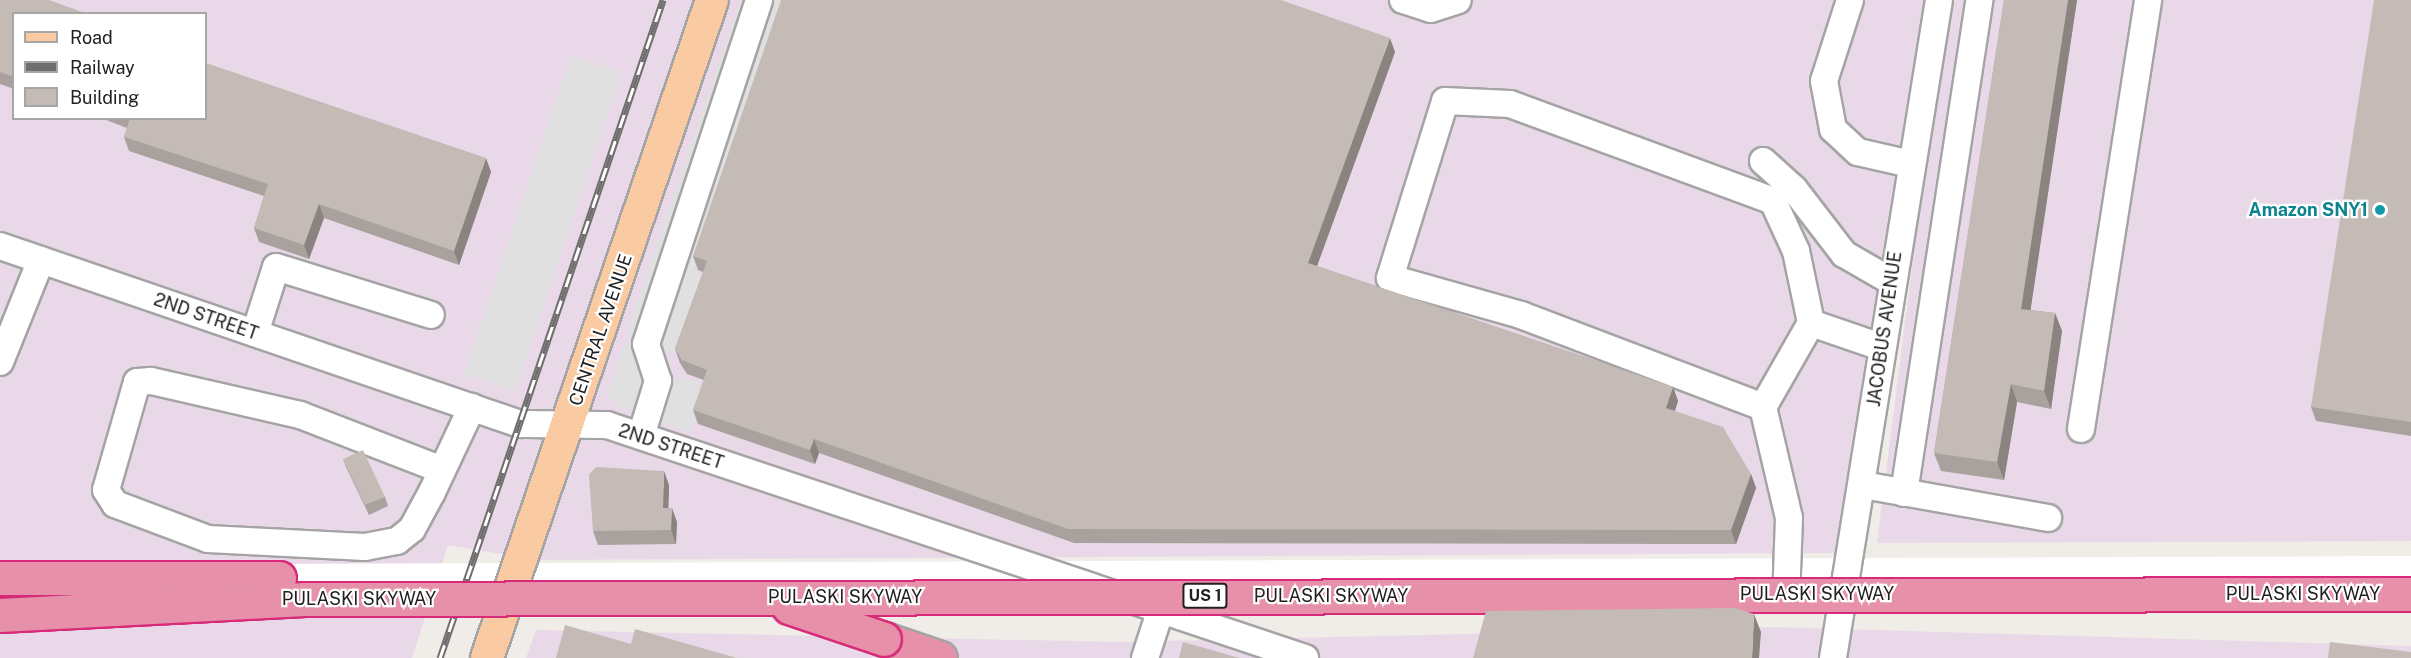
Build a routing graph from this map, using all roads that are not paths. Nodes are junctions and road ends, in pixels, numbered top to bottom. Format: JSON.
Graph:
{"nodes":[{"id":1,"x":712,"y":0,"type":"edge"},
{"id":2,"x":759,"y":0,"type":"edge"},
{"id":3,"x":1403,"y":0,"type":"edge"},
{"id":4,"x":1458,"y":0,"type":"edge"},
{"id":5,"x":1850,"y":0,"type":"edge"},
{"id":6,"x":1939,"y":0,"type":"edge"},
{"id":7,"x":1979,"y":0,"type":"edge"},
{"id":8,"x":2148,"y":0,"type":"edge"},
{"id":9,"x":1763,"y":162,"type":"dead end"},
{"id":10,"x":1911,"y":164,"type":"junction"},
{"id":11,"x":0,"y":246,"type":"edge"},
{"id":12,"x":41,"y":260,"type":"junction"},
{"id":13,"x":1891,"y":281,"type":"junction"},
{"id":14,"x":431,"y":315,"type":"dead end"},
{"id":15,"x":1811,"y":323,"type":"junction"},
{"id":16,"x":255,"y":333,"type":"junction"},
{"id":17,"x":1881,"y":347,"type":"junction"},
{"id":18,"x":0,"y":362,"type":"edge"},
{"id":19,"x":472,"y":407,"type":"junction"},
{"id":20,"x":1763,"y":407,"type":"junction"},
{"id":21,"x":568,"y":427,"type":"junction"},
{"id":22,"x":2081,"y":429,"type":"dead end"},
{"id":23,"x":641,"y":436,"type":"junction"},
{"id":24,"x":442,"y":470,"type":"junction"},
{"id":25,"x":1863,"y":484,"type":"junction"},
{"id":26,"x":1904,"y":493,"type":"junction"},
{"id":27,"x":2048,"y":518,"type":"dead end"},
{"id":28,"x":2411,"y":573,"type":"edge"},
{"id":29,"x":0,"y":578,"type":"edge"},
{"id":30,"x":2411,"y":594,"type":"edge"},
{"id":31,"x":0,"y":597,"type":"edge"},
{"id":32,"x":1786,"y":598,"type":"dead end"},
{"id":33,"x":1161,"y":609,"type":"junction"},
{"id":34,"x":0,"y":615,"type":"edge"},
{"id":35,"x":494,"y":656,"type":"edge"},
{"id":36,"x":940,"y":658,"type":"edge"},
{"id":37,"x":1146,"y":658,"type":"edge"},
{"id":38,"x":1305,"y":658,"type":"edge"},
{"id":39,"x":1833,"y":658,"type":"edge"}],
"edges":[{"from":1,"to":21,"type":"main road","name":"CENTRAL AVENUE"},
{"from":2,"to":23,"type":"street"},
{"from":3,"to":4,"type":"street"},
{"from":5,"to":10,"type":"street"},
{"from":6,"to":10,"type":"street","name":"JACOBUS AVENUE"},
{"from":7,"to":26,"type":"street"},
{"from":8,"to":22,"type":"street"},
{"from":9,"to":13,"type":"street"},
{"from":10,"to":13,"type":"street","name":"JACOBUS AVENUE"},
{"from":11,"to":12,"type":"street","name":"2ND STREET"},
{"from":12,"to":16,"type":"street","name":"2ND STREET"},
{"from":12,"to":18,"type":"street"},
{"from":13,"to":17,"type":"street","name":"JACOBUS AVENUE"},
{"from":14,"to":16,"type":"street"},
{"from":15,"to":17,"type":"street"},
{"from":15,"to":20,"type":"street"},
{"from":15,"to":20,"type":"street"},
{"from":16,"to":19,"type":"street","name":"2ND STREET"},
{"from":17,"to":25,"type":"street","name":"JACOBUS AVENUE"},
{"from":19,"to":21,"type":"street","name":"2ND STREET"},
{"from":19,"to":24,"type":"street"},
{"from":20,"to":32,"type":"street"},
{"from":21,"to":23,"type":"street","name":"2ND STREET"},
{"from":21,"to":35,"type":"main road","name":"CENTRAL AVENUE"},
{"from":23,"to":33,"type":"street","name":"2ND STREET"},
{"from":24,"to":24,"type":"street"},
{"from":25,"to":26,"type":"street"},
{"from":25,"to":39,"type":"street","name":"JACOBUS AVENUE"},
{"from":26,"to":27,"type":"street"},
{"from":28,"to":29,"type":"highway","name":"PULASKI SKYWAY","number":"US 1","bridge":true},
{"from":30,"to":34,"type":"highway","name":"PULASKI SKYWAY","number":"US 1","bridge":true},
{"from":31,"to":36,"type":"highway","bridge":true},
{"from":33,"to":37,"type":"street"},
{"from":33,"to":38,"type":"street","name":"2ND STREET"}]}
